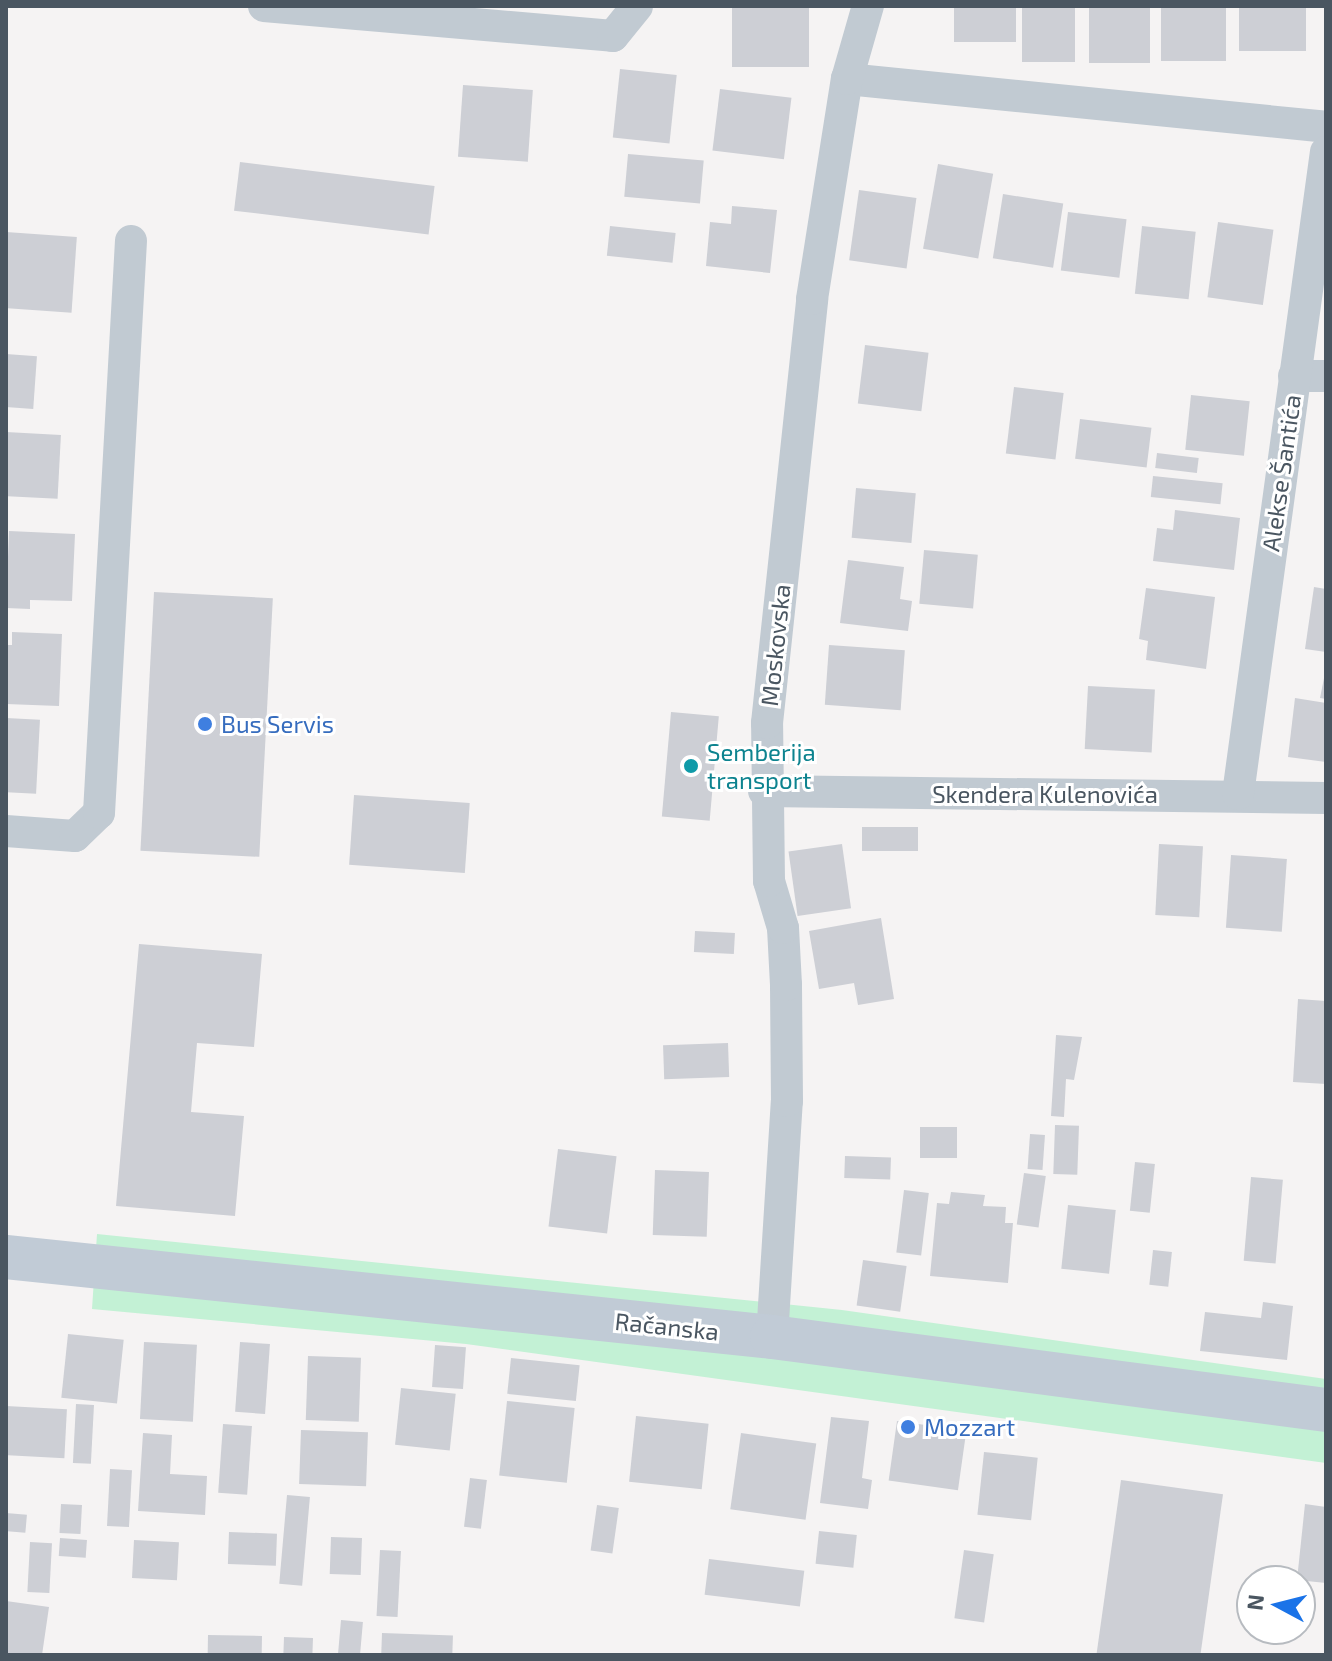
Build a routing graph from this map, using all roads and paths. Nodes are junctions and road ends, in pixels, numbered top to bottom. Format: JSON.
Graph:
{"nodes":[{"id":1,"x":264,"y":6,"type":"edge"},
{"id":2,"x":637,"y":6,"type":"edge"},
{"id":3,"x":868,"y":6,"type":"edge"},
{"id":4,"x":847,"y":79,"type":"junction"},
{"id":5,"x":1326,"y":127,"type":"edge"},
{"id":6,"x":1326,"y":152,"type":"edge"},
{"id":7,"x":131,"y":241,"type":"dead end"},
{"id":8,"x":1310,"y":376,"type":"edge"},
{"id":9,"x":764,"y":791,"type":"junction"},
{"id":10,"x":1238,"y":794,"type":"junction"},
{"id":11,"x":1326,"y":798,"type":"edge"},
{"id":12,"x":6,"y":831,"type":"edge"},
{"id":13,"x":6,"y":1257,"type":"edge"},
{"id":14,"x":772,"y":1337,"type":"junction"},
{"id":15,"x":1326,"y":1410,"type":"edge"}],
"edges":[{"from":1,"to":2,"type":"street"},
{"from":3,"to":4,"type":"street","name":"Moskovska"},
{"from":4,"to":5,"type":"street"},
{"from":4,"to":9,"type":"street","name":"Moskovska"},
{"from":6,"to":8,"type":"street","name":"Alekse Šantića"},
{"from":7,"to":12,"type":"street"},
{"from":8,"to":10,"type":"street","name":"Alekse Šantića"},
{"from":9,"to":10,"type":"street","name":"Skendera Kulenovića"},
{"from":9,"to":14,"type":"street","name":"Moskovska"},
{"from":10,"to":11,"type":"street","name":"Skendera Kulenovića"},
{"from":13,"to":14,"type":"main road","name":"Račanska"},
{"from":14,"to":15,"type":"main road","name":"Račanska"}]}
